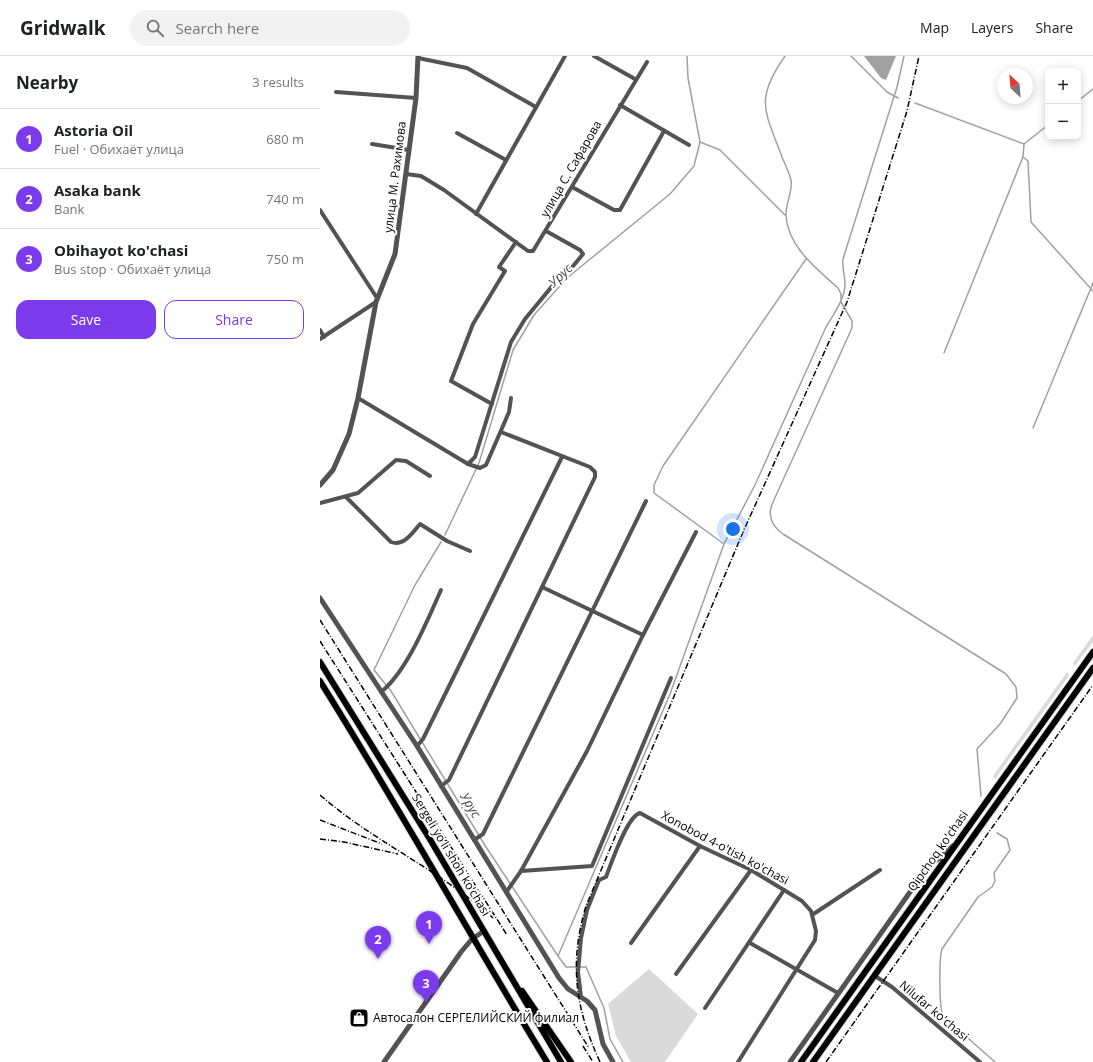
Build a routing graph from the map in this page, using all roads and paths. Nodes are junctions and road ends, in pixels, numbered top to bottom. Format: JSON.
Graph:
{"nodes":[{"id":1,"x":565,"y":56,"type":"edge"},
{"id":2,"x":594,"y":56,"type":"edge"},
{"id":3,"x":418,"y":57,"type":"edge"},
{"id":4,"x":647,"y":62,"type":"dead end"},
{"id":5,"x":635,"y":79,"type":"junction"},
{"id":6,"x":336,"y":92,"type":"dead end"},
{"id":7,"x":416,"y":98,"type":"junction"},
{"id":8,"x":620,"y":105,"type":"junction"},
{"id":9,"x":536,"y":107,"type":"junction"},
{"id":10,"x":664,"y":131,"type":"junction"},
{"id":11,"x":456,"y":133,"type":"dead end"},
{"id":12,"x":372,"y":144,"type":"dead end"},
{"id":13,"x":689,"y":145,"type":"dead end"},
{"id":14,"x":409,"y":150,"type":"junction"},
{"id":15,"x":506,"y":160,"type":"junction"},
{"id":16,"x":406,"y":174,"type":"junction"},
{"id":17,"x":572,"y":187,"type":"junction"},
{"id":18,"x":320,"y":210,"type":"edge"},
{"id":19,"x":476,"y":214,"type":"junction"},
{"id":20,"x":546,"y":231,"type":"junction"},
{"id":21,"x":516,"y":242,"type":"junction"},
{"id":22,"x":377,"y":300,"type":"junction"},
{"id":23,"x":320,"y":330,"type":"edge"},
{"id":24,"x":324,"y":337,"type":"junction"},
{"id":25,"x":320,"y":340,"type":"edge"},
{"id":26,"x":358,"y":398,"type":"junction"},
{"id":27,"x":511,"y":398,"type":"dead end"},
{"id":28,"x":492,"y":404,"type":"junction"},
{"id":29,"x":501,"y":432,"type":"junction"},
{"id":30,"x":562,"y":457,"type":"junction"},
{"id":31,"x":468,"y":464,"type":"junction"},
{"id":32,"x":430,"y":476,"type":"dead end"},
{"id":33,"x":320,"y":485,"type":"edge"},
{"id":34,"x":346,"y":496,"type":"junction"},
{"id":35,"x":646,"y":501,"type":"dead end"},
{"id":36,"x":320,"y":503,"type":"edge"},
{"id":37,"x":696,"y":532,"type":"dead end"},
{"id":38,"x":470,"y":551,"type":"dead end"},
{"id":39,"x":542,"y":587,"type":"junction"},
{"id":40,"x":441,"y":590,"type":"dead end"},
{"id":41,"x":320,"y":598,"type":"edge"},
{"id":42,"x":591,"y":610,"type":"junction"},
{"id":43,"x":643,"y":635,"type":"junction"},
{"id":44,"x":1093,"y":652,"type":"edge"},
{"id":45,"x":320,"y":662,"type":"edge"},
{"id":46,"x":1093,"y":668,"type":"edge"},
{"id":47,"x":671,"y":678,"type":"dead end"},
{"id":48,"x":320,"y":681,"type":"edge"},
{"id":49,"x":383,"y":691,"type":"junction"},
{"id":50,"x":420,"y":743,"type":"junction"},
{"id":51,"x":441,"y":786,"type":"junction"},
{"id":52,"x":997,"y":787,"type":"junction"},
{"id":53,"x":1005,"y":792,"type":"junction"},
{"id":54,"x":963,"y":835,"type":"junction"},
{"id":55,"x":474,"y":840,"type":"junction"},
{"id":56,"x":700,"y":846,"type":"junction"},
{"id":57,"x":751,"y":870,"type":"junction"},
{"id":58,"x":880,"y":870,"type":"dead end"},
{"id":59,"x":521,"y":871,"type":"junction"},
{"id":60,"x":510,"y":888,"type":"junction"},
{"id":61,"x":784,"y":890,"type":"junction"},
{"id":62,"x":812,"y":915,"type":"junction"},
{"id":63,"x":484,"y":931,"type":"junction"},
{"id":64,"x":472,"y":939,"type":"junction"},
{"id":65,"x":631,"y":943,"type":"dead end"},
{"id":66,"x":750,"y":943,"type":"junction"},
{"id":67,"x":796,"y":970,"type":"junction"},
{"id":68,"x":676,"y":974,"type":"dead end"},
{"id":69,"x":875,"y":976,"type":"junction"},
{"id":70,"x":512,"y":979,"type":"junction"},
{"id":71,"x":838,"y":994,"type":"junction"},
{"id":72,"x":581,"y":997,"type":"junction"},
{"id":73,"x":705,"y":1008,"type":"dead end"},
{"id":74,"x":384,"y":1062,"type":"edge"},
{"id":75,"x":547,"y":1062,"type":"edge"},
{"id":76,"x":561,"y":1062,"type":"edge"},
{"id":77,"x":571,"y":1062,"type":"edge"},
{"id":78,"x":613,"y":1062,"type":"edge"},
{"id":79,"x":738,"y":1062,"type":"edge"},
{"id":80,"x":790,"y":1062,"type":"edge"},
{"id":81,"x":800,"y":1062,"type":"edge"},
{"id":82,"x":813,"y":1062,"type":"edge"},
{"id":83,"x":980,"y":1062,"type":"edge"}],
"edges":[{"from":1,"to":9,"type":"street"},
{"from":2,"to":5,"type":"street"},
{"from":3,"to":7,"type":"street","name":"улица М. Рахимова"},
{"from":3,"to":9,"type":"street"},
{"from":4,"to":5,"type":"street","name":"улица С. Сафарова"},
{"from":5,"to":8,"type":"street","name":"улица С. Сафарова"},
{"from":6,"to":7,"type":"street"},
{"from":7,"to":14,"type":"street","name":"улица М. Рахимова"},
{"from":8,"to":10,"type":"street"},
{"from":8,"to":17,"type":"street","name":"улица С. Сафарова"},
{"from":9,"to":15,"type":"street"},
{"from":10,"to":13,"type":"street"},
{"from":10,"to":17,"type":"street"},
{"from":11,"to":15,"type":"street"},
{"from":12,"to":14,"type":"street"},
{"from":14,"to":16,"type":"street","name":"улица М. Рахимова"},
{"from":15,"to":19,"type":"street"},
{"from":16,"to":19,"type":"street","name":"улица С. Сафарова"},
{"from":16,"to":22,"type":"street","name":"улица М. Рахимова"},
{"from":17,"to":20,"type":"street","name":"улица С. Сафарова"},
{"from":18,"to":22,"type":"street"},
{"from":19,"to":21,"type":"street","name":"улица С. Сафарова"},
{"from":20,"to":21,"type":"street","name":"улица С. Сафарова"},
{"from":20,"to":28,"type":"street"},
{"from":21,"to":28,"type":"street"},
{"from":22,"to":24,"type":"street"},
{"from":22,"to":26,"type":"street","name":"улица М. Рахимова"},
{"from":23,"to":24,"type":"street"},
{"from":24,"to":25,"type":"street"},
{"from":26,"to":31,"type":"street"},
{"from":26,"to":33,"type":"street","name":"улица М. Рахимова"},
{"from":27,"to":29,"type":"street"},
{"from":28,"to":31,"type":"street"},
{"from":29,"to":30,"type":"street"},
{"from":29,"to":31,"type":"street"},
{"from":30,"to":39,"type":"street"},
{"from":30,"to":50,"type":"street"},
{"from":32,"to":34,"type":"street"},
{"from":34,"to":36,"type":"street"},
{"from":34,"to":38,"type":"street"},
{"from":35,"to":42,"type":"street"},
{"from":37,"to":43,"type":"street"},
{"from":39,"to":42,"type":"street"},
{"from":39,"to":51,"type":"street"},
{"from":40,"to":49,"type":"street"},
{"from":41,"to":49,"type":"street"},
{"from":42,"to":43,"type":"street"},
{"from":42,"to":55,"type":"street"},
{"from":43,"to":59,"type":"street"},
{"from":44,"to":52,"type":"main road","name":"Qipchoq ko'chasi"},
{"from":45,"to":63,"type":"main road","name":"Sergeli yo‘li shoh ko‘chasi"},
{"from":46,"to":53,"type":"main road","name":"Qipchoq ko'chasi"},
{"from":47,"to":59,"type":"street"},
{"from":48,"to":64,"type":"main road","name":"Sergeli yo‘li shoh ko‘chasi"},
{"from":49,"to":50,"type":"street"},
{"from":50,"to":51,"type":"street"},
{"from":51,"to":55,"type":"street"},
{"from":52,"to":53,"type":"main road"},
{"from":52,"to":54,"type":"main road","name":"Qipchoq ko'chasi"},
{"from":53,"to":69,"type":"main road","name":"Qipchoq ko'chasi"},
{"from":54,"to":71,"type":"street"},
{"from":54,"to":81,"type":"main road","name":"Qipchoq ko'chasi"},
{"from":55,"to":60,"type":"street"},
{"from":56,"to":57,"type":"street","name":"Xonobod 4-o'tish ko'chasi"},
{"from":56,"to":65,"type":"street"},
{"from":56,"to":72,"type":"street","name":"Xonobod 4-o'tish ko'chasi"},
{"from":57,"to":61,"type":"street","name":"Xonobod 4-o'tish ko'chasi"},
{"from":57,"to":68,"type":"street"},
{"from":58,"to":62,"type":"street"},
{"from":59,"to":60,"type":"street"},
{"from":60,"to":72,"type":"street"},
{"from":61,"to":62,"type":"street","name":"Xonobod 4-o'tish ko'chasi"},
{"from":61,"to":66,"type":"street"},
{"from":62,"to":67,"type":"street","name":"Xonobod 4-o'tish ko'chasi"},
{"from":63,"to":64,"type":"street"},
{"from":63,"to":70,"type":"main road","name":"Sergeli yo‘li shoh ko‘chasi"},
{"from":64,"to":74,"type":"street"},
{"from":64,"to":75,"type":"main road","name":"Sergeli yo‘li shoh ko‘chasi"},
{"from":66,"to":67,"type":"street"},
{"from":66,"to":73,"type":"street"},
{"from":67,"to":71,"type":"street"},
{"from":67,"to":79,"type":"street","name":"Xonobod 4-o'tish ko'chasi"},
{"from":69,"to":82,"type":"main road","name":"Qipchoq ko'chasi"},
{"from":69,"to":83,"type":"street","name":"Nilufar ko'chasi"},
{"from":70,"to":76,"type":"main road","name":"Sergeli yo‘li shoh ko‘chasi"},
{"from":70,"to":77,"type":"main road"},
{"from":71,"to":80,"type":"street"},
{"from":72,"to":78,"type":"street"}]}
